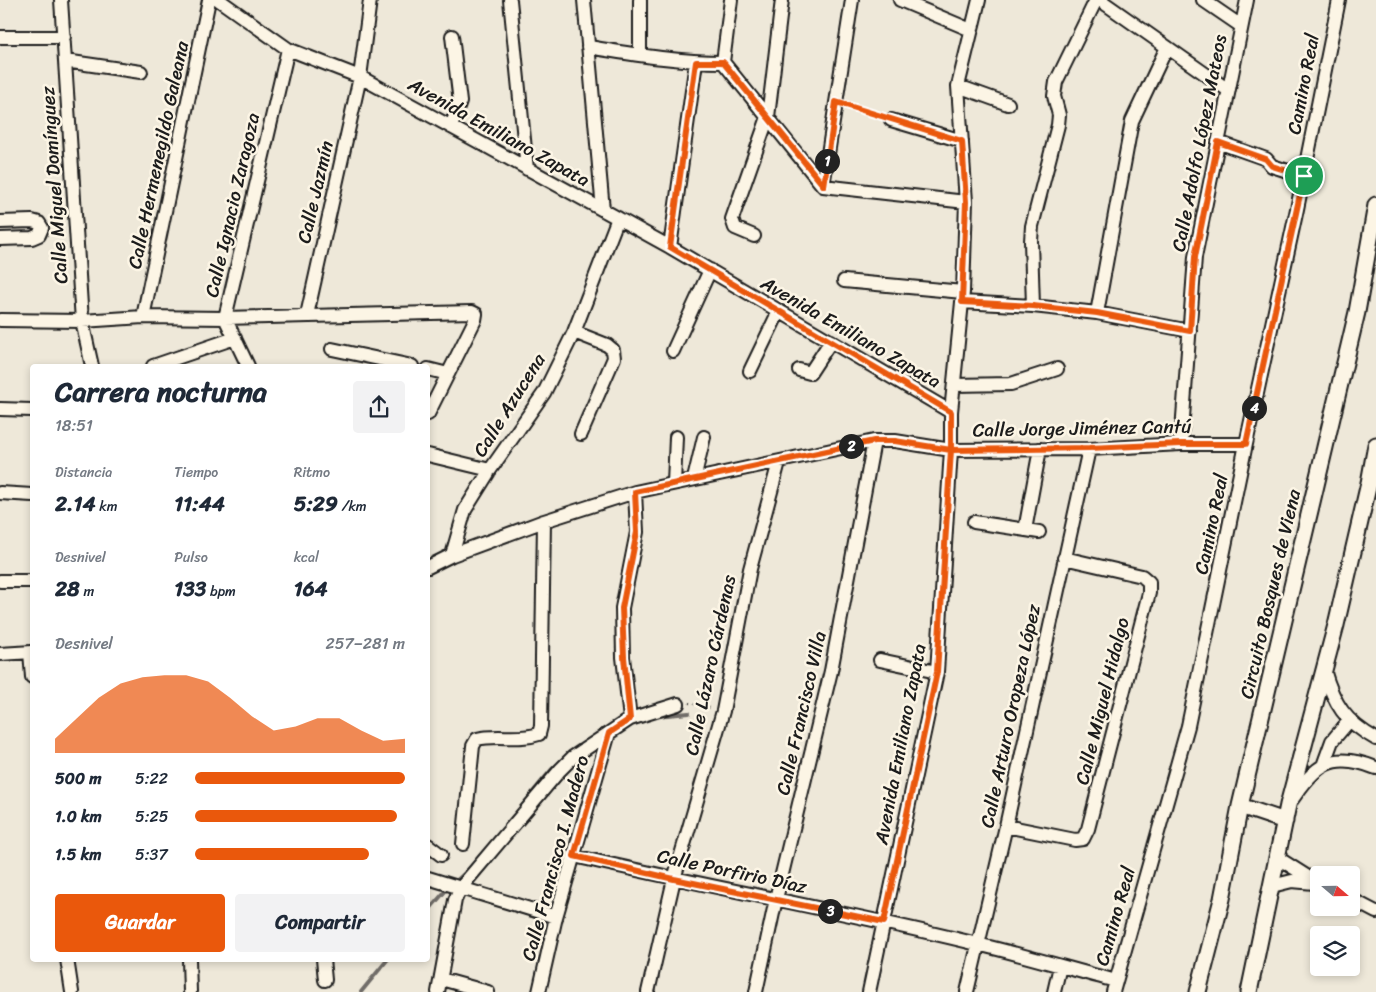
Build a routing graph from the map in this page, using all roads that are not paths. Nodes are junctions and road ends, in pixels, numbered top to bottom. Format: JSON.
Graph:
{"nodes":[{"id":1,"x":62,"y":0,"type":"edge"},
{"id":2,"x":209,"y":0,"type":"edge"},
{"id":3,"x":219,"y":0,"type":"edge"},
{"id":4,"x":370,"y":0,"type":"edge"},
{"id":5,"x":510,"y":0,"type":"edge"},
{"id":6,"x":584,"y":0,"type":"edge"},
{"id":7,"x":640,"y":0,"type":"edge"},
{"id":8,"x":731,"y":0,"type":"edge"},
{"id":9,"x":782,"y":0,"type":"edge"},
{"id":10,"x":852,"y":0,"type":"edge"},
{"id":11,"x":900,"y":0,"type":"edge"},
{"id":12,"x":979,"y":0,"type":"edge"},
{"id":13,"x":1096,"y":0,"type":"edge"},
{"id":14,"x":1100,"y":0,"type":"edge"},
{"id":15,"x":1202,"y":0,"type":"edge"},
{"id":16,"x":1248,"y":0,"type":"edge"},
{"id":17,"x":1339,"y":0,"type":"edge"},
{"id":18,"x":1242,"y":26,"type":"junction"},
{"id":19,"x":971,"y":30,"type":"junction"},
{"id":20,"x":64,"y":36,"type":"junction"},
{"id":21,"x":452,"y":36,"type":"dead end"},
{"id":22,"x":0,"y":38,"type":"edge"},
{"id":23,"x":588,"y":47,"type":"junction"},
{"id":24,"x":1167,"y":47,"type":"junction"},
{"id":25,"x":288,"y":49,"type":"junction"},
{"id":26,"x":640,"y":55,"type":"junction"},
{"id":27,"x":65,"y":61,"type":"junction"},
{"id":28,"x":696,"y":62,"type":"junction"},
{"id":29,"x":723,"y":62,"type":"junction"},
{"id":30,"x":141,"y":72,"type":"dead end"},
{"id":31,"x":360,"y":77,"type":"junction"},
{"id":32,"x":958,"y":86,"type":"junction"},
{"id":33,"x":1228,"y":90,"type":"junction"},
{"id":34,"x":1008,"y":104,"type":"dead end"},
{"id":35,"x":768,"y":117,"type":"junction"},
{"id":36,"x":892,"y":120,"type":"road end"},
{"id":37,"x":450,"y":127,"type":"junction"},
{"id":38,"x":962,"y":141,"type":"junction"},
{"id":39,"x":1218,"y":142,"type":"junction"},
{"id":40,"x":527,"y":169,"type":"junction"},
{"id":41,"x":1304,"y":176,"type":"junction"},
{"id":42,"x":824,"y":186,"type":"junction"},
{"id":43,"x":966,"y":202,"type":"junction"},
{"id":44,"x":1376,"y":205,"type":"edge"},
{"id":45,"x":603,"y":210,"type":"junction"},
{"id":46,"x":618,"y":218,"type":"junction"},
{"id":47,"x":0,"y":222,"type":"edge"},
{"id":48,"x":754,"y":236,"type":"dead end"},
{"id":49,"x":0,"y":239,"type":"edge"},
{"id":50,"x":670,"y":247,"type":"junction"},
{"id":51,"x":710,"y":270,"type":"junction"},
{"id":52,"x":844,"y":280,"type":"dead end"},
{"id":53,"x":963,"y":297,"type":"junction"},
{"id":54,"x":1033,"y":306,"type":"junction"},
{"id":55,"x":778,"y":311,"type":"junction"},
{"id":56,"x":1097,"y":313,"type":"junction"},
{"id":57,"x":307,"y":315,"type":"junction"},
{"id":58,"x":143,"y":318,"type":"junction"},
{"id":59,"x":225,"y":318,"type":"junction"},
{"id":60,"x":0,"y":320,"type":"edge"},
{"id":61,"x":82,"y":321,"type":"junction"},
{"id":62,"x":1190,"y":331,"type":"junction"},
{"id":63,"x":574,"y":332,"type":"junction"},
{"id":64,"x":235,"y":338,"type":"junction"},
{"id":65,"x":831,"y":341,"type":"junction"},
{"id":66,"x":332,"y":350,"type":"dead end"},
{"id":67,"x":673,"y":351,"type":"dead end"},
{"id":68,"x":92,"y":364,"type":"edge"},
{"id":69,"x":159,"y":364,"type":"edge"},
{"id":70,"x":247,"y":364,"type":"edge"},
{"id":71,"x":402,"y":364,"type":"edge"},
{"id":72,"x":1057,"y":369,"type":"dead end"},
{"id":73,"x":430,"y":370,"type":"edge"},
{"id":74,"x":799,"y":370,"type":"dead end"},
{"id":75,"x":750,"y":371,"type":"dead end"},
{"id":76,"x":448,"y":374,"type":"junction"},
{"id":77,"x":954,"y":385,"type":"junction"},
{"id":78,"x":0,"y":409,"type":"edge"},
{"id":79,"x":30,"y":410,"type":"edge"},
{"id":80,"x":430,"y":410,"type":"edge"},
{"id":81,"x":951,"y":412,"type":"junction"},
{"id":82,"x":581,"y":434,"type":"dead end"},
{"id":83,"x":704,"y":436,"type":"dead end"},
{"id":84,"x":676,"y":437,"type":"dead end"},
{"id":85,"x":874,"y":441,"type":"junction"},
{"id":86,"x":1181,"y":444,"type":"junction"},
{"id":87,"x":1246,"y":444,"type":"junction"},
{"id":88,"x":1376,"y":445,"type":"edge"},
{"id":89,"x":1089,"y":448,"type":"junction"},
{"id":90,"x":1040,"y":449,"type":"junction"},
{"id":91,"x":951,"y":450,"type":"junction"},
{"id":92,"x":430,"y":455,"type":"edge"},
{"id":93,"x":778,"y":462,"type":"junction"},
{"id":94,"x":490,"y":470,"type":"junction"},
{"id":95,"x":694,"y":479,"type":"junction"},
{"id":96,"x":674,"y":483,"type":"junction"},
{"id":97,"x":1372,"y":484,"type":"edge"},
{"id":98,"x":635,"y":492,"type":"junction"},
{"id":99,"x":0,"y":493,"type":"edge"},
{"id":100,"x":30,"y":495,"type":"edge"},
{"id":101,"x":544,"y":521,"type":"junction"},
{"id":102,"x":974,"y":522,"type":"dead end"},
{"id":103,"x":1025,"y":530,"type":"junction"},
{"id":104,"x":1040,"y":532,"type":"dead end"},
{"id":105,"x":452,"y":555,"type":"junction"},
{"id":106,"x":1064,"y":558,"type":"junction"},
{"id":107,"x":430,"y":566,"type":"edge"},
{"id":108,"x":0,"y":581,"type":"edge"},
{"id":109,"x":30,"y":581,"type":"edge"},
{"id":110,"x":30,"y":652,"type":"edge"},
{"id":111,"x":0,"y":654,"type":"edge"},
{"id":112,"x":880,"y":660,"type":"dead end"},
{"id":113,"x":1324,"y":670,"type":"junction"},
{"id":114,"x":937,"y":672,"type":"junction"},
{"id":115,"x":678,"y":704,"type":"road end"},
{"id":116,"x":629,"y":717,"type":"junction"},
{"id":117,"x":1349,"y":721,"type":"junction"},
{"id":118,"x":609,"y":733,"type":"junction"},
{"id":119,"x":1376,"y":740,"type":"edge"},
{"id":120,"x":1324,"y":763,"type":"junction"},
{"id":121,"x":1376,"y":768,"type":"edge"},
{"id":122,"x":1288,"y":805,"type":"junction"},
{"id":123,"x":1240,"y":806,"type":"junction"},
{"id":124,"x":1285,"y":821,"type":"junction"},
{"id":125,"x":1006,"y":826,"type":"junction"},
{"id":126,"x":463,"y":844,"type":"dead end"},
{"id":127,"x":430,"y":847,"type":"edge"},
{"id":128,"x":441,"y":855,"type":"dead end"},
{"id":129,"x":574,"y":856,"type":"junction"},
{"id":130,"x":1278,"y":858,"type":"junction"},
{"id":131,"x":1310,"y":878,"type":"edge"},
{"id":132,"x":430,"y":879,"type":"edge"},
{"id":133,"x":674,"y":879,"type":"junction"},
{"id":134,"x":1310,"y":883,"type":"edge"},
{"id":135,"x":1272,"y":886,"type":"junction"},
{"id":136,"x":460,"y":889,"type":"junction"},
{"id":137,"x":776,"y":899,"type":"junction"},
{"id":138,"x":1360,"y":904,"type":"edge"},
{"id":139,"x":1376,"y":912,"type":"edge"},
{"id":140,"x":556,"y":917,"type":"junction"},
{"id":141,"x":884,"y":922,"type":"junction"},
{"id":142,"x":978,"y":944,"type":"junction"},
{"id":143,"x":67,"y":962,"type":"edge"},
{"id":144,"x":189,"y":962,"type":"edge"},
{"id":145,"x":323,"y":962,"type":"edge"},
{"id":146,"x":1060,"y":966,"type":"junction"},
{"id":147,"x":325,"y":980,"type":"dead end"},
{"id":148,"x":439,"y":986,"type":"edge"},
{"id":149,"x":1114,"y":987,"type":"edge"},
{"id":150,"x":1250,"y":991,"type":"edge"},
{"id":151,"x":72,"y":992,"type":"edge"},
{"id":152,"x":190,"y":992,"type":"edge"},
{"id":153,"x":488,"y":992,"type":"edge"},
{"id":154,"x":539,"y":992,"type":"edge"},
{"id":155,"x":648,"y":992,"type":"edge"},
{"id":156,"x":756,"y":992,"type":"edge"},
{"id":157,"x":869,"y":992,"type":"edge"},
{"id":158,"x":967,"y":992,"type":"edge"},
{"id":159,"x":1054,"y":992,"type":"edge"},
{"id":160,"x":1198,"y":992,"type":"edge"}],
"edges":[{"from":1,"to":20,"type":"street","name":"Calle Miguel Domínguez"},
{"from":2,"to":58,"type":"street","name":"Calle Hermenegildo Galeana"},
{"from":3,"to":25,"type":"street","name":"Avenida Emiliano Zapata"},
{"from":4,"to":31,"type":"street","name":"Calle Jazmín"},
{"from":5,"to":40,"type":"street"},
{"from":6,"to":23,"type":"street"},
{"from":7,"to":26,"type":"street"},
{"from":8,"to":29,"type":"street"},
{"from":9,"to":35,"type":"street"},
{"from":10,"to":42,"type":"street"},
{"from":11,"to":19,"type":"street"},
{"from":12,"to":19,"type":"street"},
{"from":13,"to":54,"type":"street"},
{"from":14,"to":24,"type":"street"},
{"from":15,"to":18,"type":"street"},
{"from":16,"to":18,"type":"street","name":"Calle Adolfo López Mateos"},
{"from":17,"to":41,"type":"street","name":"Camino Real"},
{"from":18,"to":33,"type":"street","name":"Calle Adolfo López Mateos"},
{"from":19,"to":32,"type":"street"},
{"from":20,"to":22,"type":"street"},
{"from":20,"to":27,"type":"street","name":"Calle Miguel Domínguez"},
{"from":21,"to":37,"type":"street"},
{"from":23,"to":26,"type":"street"},
{"from":23,"to":45,"type":"street"},
{"from":24,"to":33,"type":"street"},
{"from":24,"to":56,"type":"street"},
{"from":25,"to":31,"type":"street","name":"Avenida Emiliano Zapata"},
{"from":25,"to":59,"type":"street","name":"Calle Ignacio Zaragoza"},
{"from":26,"to":28,"type":"street"},
{"from":27,"to":30,"type":"street"},
{"from":27,"to":61,"type":"street","name":"Calle Miguel Domínguez"},
{"from":28,"to":29,"type":"street"},
{"from":28,"to":50,"type":"street"},
{"from":29,"to":35,"type":"street"},
{"from":31,"to":37,"type":"street","name":"Avenida Emiliano Zapata"},
{"from":31,"to":57,"type":"street","name":"Calle Jazmín"},
{"from":32,"to":34,"type":"street"},
{"from":32,"to":38,"type":"street"},
{"from":33,"to":39,"type":"street","name":"Calle Adolfo López Mateos"},
{"from":35,"to":42,"type":"street"},
{"from":35,"to":48,"type":"street"},
{"from":36,"to":38,"type":"street"},
{"from":37,"to":40,"type":"street","name":"Avenida Emiliano Zapata"},
{"from":38,"to":43,"type":"street"},
{"from":39,"to":41,"type":"street"},
{"from":39,"to":62,"type":"street","name":"Calle Adolfo López Mateos"},
{"from":40,"to":45,"type":"street","name":"Avenida Emiliano Zapata"},
{"from":41,"to":87,"type":"street","name":"Camino Real"},
{"from":42,"to":43,"type":"street"},
{"from":43,"to":53,"type":"street"},
{"from":44,"to":123,"type":"main road","name":"Circuito Bosques de Viena"},
{"from":45,"to":46,"type":"street","name":"Avenida Emiliano Zapata"},
{"from":46,"to":50,"type":"street","name":"Avenida Emiliano Zapata"},
{"from":46,"to":63,"type":"street","name":"Calle Azucena"},
{"from":47,"to":49,"type":"street"},
{"from":50,"to":51,"type":"street","name":"Avenida Emiliano Zapata"},
{"from":51,"to":55,"type":"street","name":"Avenida Emiliano Zapata"},
{"from":51,"to":67,"type":"street"},
{"from":52,"to":53,"type":"street"},
{"from":53,"to":54,"type":"street"},
{"from":53,"to":77,"type":"street"},
{"from":54,"to":56,"type":"street"},
{"from":55,"to":65,"type":"street","name":"Avenida Emiliano Zapata"},
{"from":55,"to":75,"type":"street"},
{"from":56,"to":62,"type":"street"},
{"from":57,"to":59,"type":"street"},
{"from":57,"to":76,"type":"street"},
{"from":58,"to":59,"type":"street"},
{"from":58,"to":61,"type":"street"},
{"from":59,"to":64,"type":"street","name":"Calle Ignacio Zaragoza"},
{"from":60,"to":61,"type":"street"},
{"from":61,"to":68,"type":"street","name":"Calle Miguel Domínguez"},
{"from":62,"to":86,"type":"street","name":"Calle Adolfo López Mateos"},
{"from":63,"to":82,"type":"street"},
{"from":63,"to":94,"type":"street","name":"Calle Azucena"},
{"from":64,"to":69,"type":"street"},
{"from":64,"to":70,"type":"street","name":"Calle Ignacio Zaragoza"},
{"from":65,"to":74,"type":"street"},
{"from":65,"to":81,"type":"street","name":"Avenida Emiliano Zapata"},
{"from":66,"to":71,"type":"street"},
{"from":72,"to":77,"type":"street"},
{"from":73,"to":76,"type":"street"},
{"from":76,"to":80,"type":"street"},
{"from":77,"to":81,"type":"street"},
{"from":78,"to":79,"type":"street"},
{"from":81,"to":91,"type":"street","name":"Avenida Emiliano Zapata"},
{"from":83,"to":95,"type":"street"},
{"from":84,"to":96,"type":"street"},
{"from":85,"to":91,"type":"street","name":"Calle Jorge Jiménez Cantú"},
{"from":85,"to":93,"type":"street","name":"Calle Jorge Jiménez Cantú"},
{"from":85,"to":137,"type":"street","name":"Calle Francisco Villa"},
{"from":86,"to":87,"type":"street","name":"Calle Jorge Jiménez Cantú"},
{"from":86,"to":89,"type":"street","name":"Calle Jorge Jiménez Cantú"},
{"from":87,"to":149,"type":"street","name":"Camino Real"},
{"from":88,"to":97,"type":"main road"},
{"from":89,"to":90,"type":"street","name":"Calle Jorge Jiménez Cantú"},
{"from":89,"to":106,"type":"street","name":"Calle Arturo Oropeza López"},
{"from":90,"to":91,"type":"street","name":"Calle Jorge Jiménez Cantú"},
{"from":90,"to":103,"type":"street"},
{"from":91,"to":114,"type":"street","name":"Avenida Emiliano Zapata"},
{"from":92,"to":94,"type":"street"},
{"from":93,"to":95,"type":"street","name":"Calle Jorge Jiménez Cantú"},
{"from":93,"to":133,"type":"street","name":"Calle Lázaro Cárdenas"},
{"from":94,"to":105,"type":"street","name":"Calle Azucena"},
{"from":95,"to":96,"type":"street","name":"Calle Jorge Jiménez Cantú"},
{"from":96,"to":98,"type":"street","name":"Calle Jorge Jiménez Cantú"},
{"from":97,"to":113,"type":"main road"},
{"from":98,"to":101,"type":"street","name":"Calle Jorge Jiménez Cantú"},
{"from":98,"to":116,"type":"street"},
{"from":99,"to":100,"type":"street"},
{"from":101,"to":105,"type":"street","name":"Calle Jorge Jiménez Cantú"},
{"from":101,"to":126,"type":"street"},
{"from":102,"to":103,"type":"street"},
{"from":103,"to":104,"type":"street"},
{"from":105,"to":107,"type":"street","name":"Calle Jorge Jiménez Cantú"},
{"from":106,"to":125,"type":"street","name":"Calle Arturo Oropeza López"},
{"from":106,"to":125,"type":"street","name":"Calle Miguel Hidalgo"},
{"from":108,"to":109,"type":"street"},
{"from":110,"to":111,"type":"street"},
{"from":112,"to":114,"type":"street"},
{"from":113,"to":117,"type":"street"},
{"from":113,"to":122,"type":"main road"},
{"from":114,"to":141,"type":"street","name":"Avenida Emiliano Zapata"},
{"from":115,"to":116,"type":"street"},
{"from":116,"to":118,"type":"street"},
{"from":117,"to":119,"type":"street"},
{"from":117,"to":120,"type":"street"},
{"from":118,"to":129,"type":"street","name":"Calle Francisco I. Madero"},
{"from":118,"to":136,"type":"street"},
{"from":120,"to":121,"type":"street"},
{"from":120,"to":122,"type":"street"},
{"from":122,"to":124,"type":"main road"},
{"from":123,"to":124,"type":"main road"},
{"from":123,"to":160,"type":"main road","name":"Circuito Bosques de Viena"},
{"from":124,"to":130,"type":"main road"},
{"from":125,"to":142,"type":"street","name":"Calle Arturo Oropeza López"},
{"from":127,"to":128,"type":"street"},
{"from":129,"to":133,"type":"street","name":"Calle Porfirio Díaz"},
{"from":129,"to":140,"type":"street","name":"Calle Francisco I. Madero"},
{"from":130,"to":131,"type":"street"},
{"from":130,"to":135,"type":"main road"},
{"from":132,"to":136,"type":"street"},
{"from":133,"to":137,"type":"street","name":"Calle Porfirio Díaz"},
{"from":133,"to":155,"type":"street","name":"Calle Lázaro Cárdenas"},
{"from":134,"to":135,"type":"street"},
{"from":135,"to":150,"type":"main road"},
{"from":136,"to":140,"type":"street"},
{"from":136,"to":148,"type":"street"},
{"from":137,"to":141,"type":"street","name":"Calle Porfirio Díaz"},
{"from":137,"to":156,"type":"street","name":"Calle Francisco Villa"},
{"from":138,"to":139,"type":"street"},
{"from":140,"to":154,"type":"street","name":"Calle Francisco I. Madero"},
{"from":141,"to":142,"type":"street","name":"Calle Porfirio Díaz"},
{"from":141,"to":157,"type":"street","name":"Avenida Emiliano Zapata"},
{"from":142,"to":146,"type":"street","name":"Calle Porfirio Díaz"},
{"from":142,"to":158,"type":"street","name":"Calle Arturo Oropeza López"},
{"from":143,"to":151,"type":"street"},
{"from":144,"to":152,"type":"street"},
{"from":145,"to":147,"type":"street"},
{"from":146,"to":149,"type":"street","name":"Calle Porfirio Díaz"},
{"from":146,"to":159,"type":"street"},
{"from":148,"to":153,"type":"street"}]}
